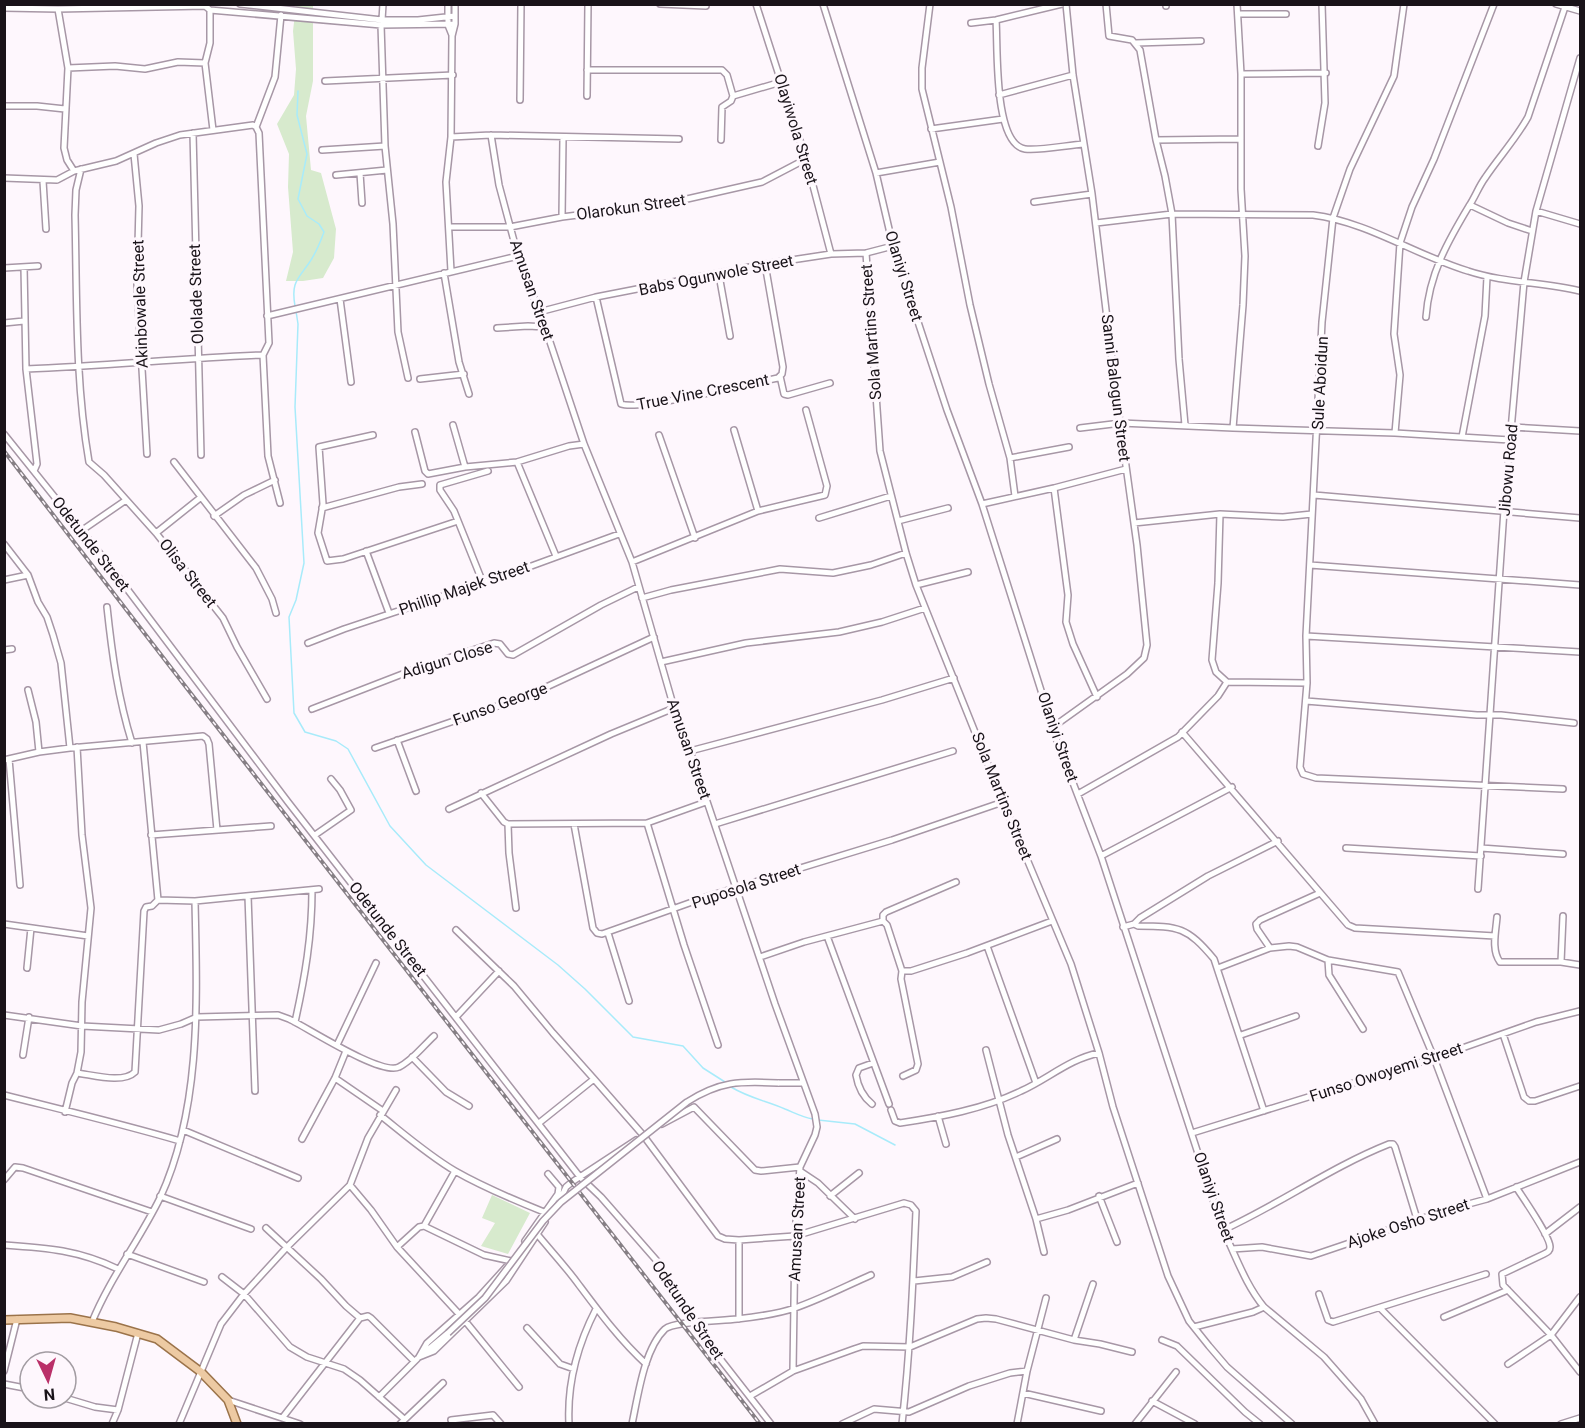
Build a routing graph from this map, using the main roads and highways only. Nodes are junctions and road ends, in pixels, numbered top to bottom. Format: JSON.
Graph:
{"nodes":[{"id":1,"x":4,"y":1320,"type":"edge"},
{"id":2,"x":237,"y":1424,"type":"edge"}],
"edges":[{"from":1,"to":2,"type":"main road"}]}
